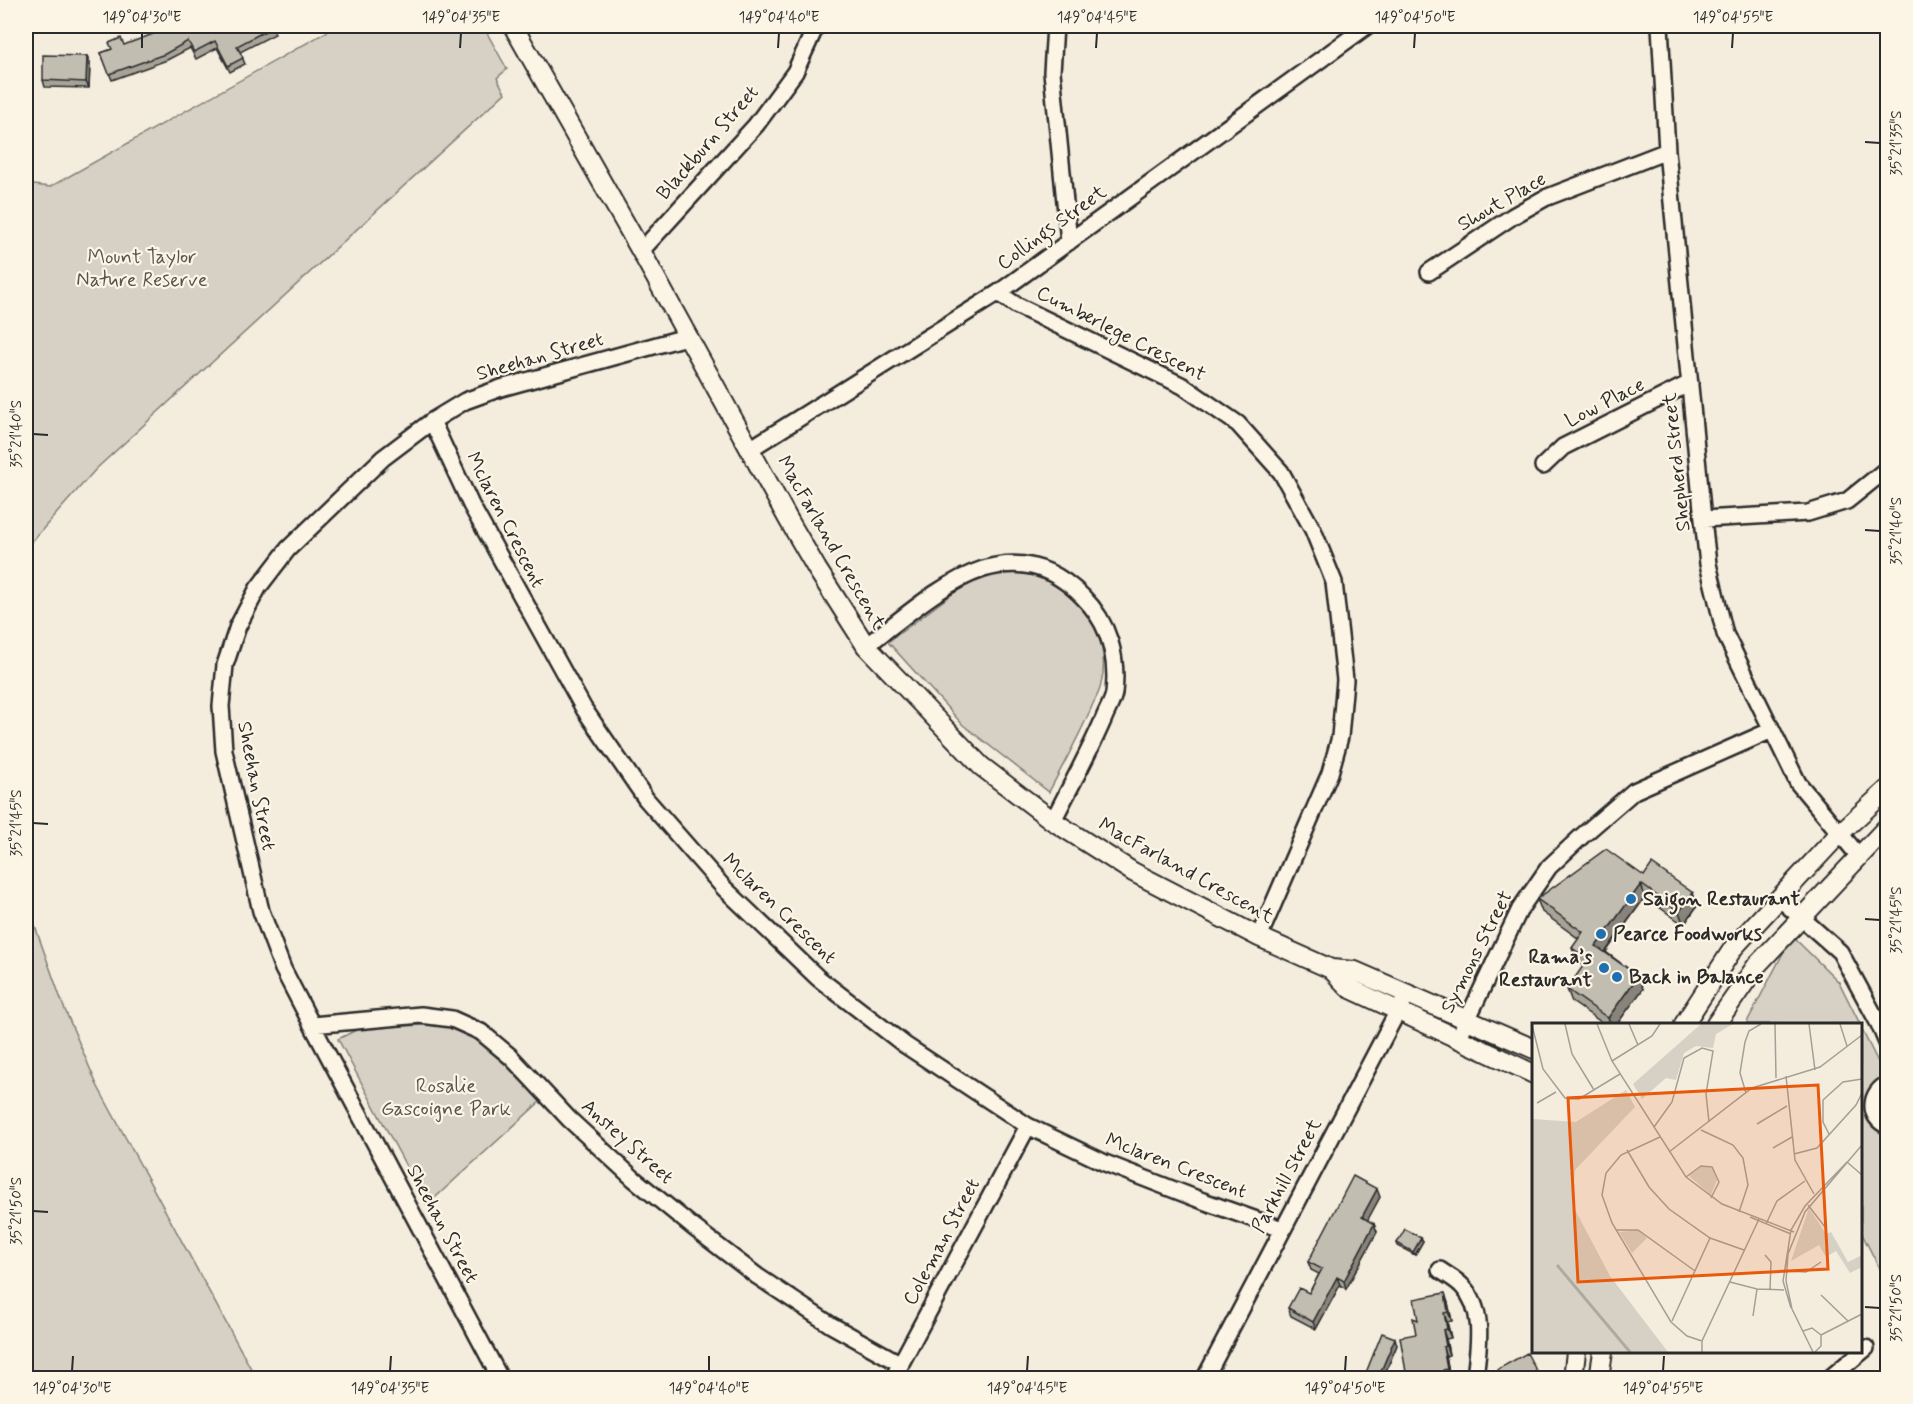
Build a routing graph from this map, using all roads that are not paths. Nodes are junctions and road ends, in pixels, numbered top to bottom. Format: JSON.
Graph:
{"nodes":[{"id":1,"x":513,"y":26,"type":"edge"},
{"id":2,"x":816,"y":26,"type":"edge"},
{"id":3,"x":1055,"y":26,"type":"edge"},
{"id":4,"x":1660,"y":26,"type":"edge"},
{"id":5,"x":1358,"y":28,"type":"edge"},
{"id":6,"x":1667,"y":151,"type":"junction"},
{"id":7,"x":1069,"y":242,"type":"junction"},
{"id":8,"x":641,"y":251,"type":"junction"},
{"id":9,"x":1429,"y":272,"type":"dead end"},
{"id":10,"x":998,"y":293,"type":"junction"},
{"id":11,"x":686,"y":337,"type":"junction"},
{"id":12,"x":1690,"y":383,"type":"junction"},
{"id":13,"x":432,"y":421,"type":"junction"},
{"id":14,"x":750,"y":448,"type":"junction"},
{"id":15,"x":1543,"y":466,"type":"dead end"},
{"id":16,"x":1887,"y":468,"type":"edge"},
{"id":17,"x":1703,"y":519,"type":"junction"},
{"id":18,"x":866,"y":646,"type":"junction"},
{"id":19,"x":1772,"y":730,"type":"junction"},
{"id":20,"x":1887,"y":789,"type":"edge"},
{"id":21,"x":1053,"y":821,"type":"junction"},
{"id":22,"x":1887,"y":826,"type":"edge"},
{"id":23,"x":1840,"y":833,"type":"junction"},
{"id":24,"x":1858,"y":855,"type":"junction"},
{"id":25,"x":1779,"y":898,"type":"junction"},
{"id":26,"x":1801,"y":917,"type":"junction"},
{"id":27,"x":1259,"y":937,"type":"junction"},
{"id":28,"x":1332,"y":969,"type":"junction"},
{"id":29,"x":1407,"y":994,"type":"junction"},
{"id":30,"x":1398,"y":1011,"type":"junction"},
{"id":31,"x":1467,"y":1020,"type":"junction"},
{"id":32,"x":1685,"y":1023,"type":"edge"},
{"id":33,"x":1717,"y":1023,"type":"edge"},
{"id":34,"x":312,"y":1025,"type":"junction"},
{"id":35,"x":1458,"y":1039,"type":"junction"},
{"id":36,"x":1887,"y":1045,"type":"edge"},
{"id":37,"x":1532,"y":1049,"type":"edge"},
{"id":38,"x":1532,"y":1074,"type":"edge"},
{"id":39,"x":1887,"y":1084,"type":"edge"},
{"id":40,"x":1028,"y":1126,"type":"junction"},
{"id":41,"x":1887,"y":1126,"type":"edge"},
{"id":42,"x":1282,"y":1229,"type":"junction"},
{"id":43,"x":1440,"y":1270,"type":"dead end"},
{"id":44,"x":1866,"y":1348,"type":"dead end"},
{"id":45,"x":1862,"y":1351,"type":"edge"},
{"id":46,"x":1576,"y":1353,"type":"edge"},
{"id":47,"x":1604,"y":1353,"type":"edge"},
{"id":48,"x":1860,"y":1353,"type":"edge"},
{"id":49,"x":901,"y":1364,"type":"junction"},
{"id":50,"x":500,"y":1378,"type":"edge"},
{"id":51,"x":893,"y":1378,"type":"edge"},
{"id":52,"x":1205,"y":1378,"type":"edge"},
{"id":53,"x":1475,"y":1378,"type":"edge"},
{"id":54,"x":1573,"y":1378,"type":"edge"},
{"id":55,"x":1599,"y":1378,"type":"edge"},
{"id":56,"x":1830,"y":1378,"type":"edge"}],
"edges":[{"from":1,"to":8,"type":"street","name":"MacFarland Crescent"},
{"from":2,"to":8,"type":"street","name":"Blackburn Street"},
{"from":3,"to":7,"type":"street"},
{"from":4,"to":6,"type":"street","name":"Shepherd Street"},
{"from":5,"to":7,"type":"street","name":"Collings Street"},
{"from":6,"to":9,"type":"street","name":"Shout Place"},
{"from":6,"to":12,"type":"street","name":"Shepherd Street"},
{"from":7,"to":10,"type":"street","name":"Collings Street"},
{"from":8,"to":11,"type":"street","name":"MacFarland Crescent"},
{"from":10,"to":14,"type":"street","name":"Collings Street"},
{"from":10,"to":27,"type":"street","name":"Cumberlege Crescent"},
{"from":11,"to":13,"type":"street","name":"Sheehan Street"},
{"from":11,"to":14,"type":"street","name":"MacFarland Crescent"},
{"from":12,"to":15,"type":"street","name":"Low Place"},
{"from":12,"to":17,"type":"street","name":"Shepherd Street"},
{"from":13,"to":34,"type":"street","name":"Sheehan Street"},
{"from":13,"to":40,"type":"street","name":"Mclaren Crescent"},
{"from":14,"to":18,"type":"street","name":"MacFarland Crescent"},
{"from":16,"to":17,"type":"street"},
{"from":17,"to":19,"type":"street","name":"Shepherd Street"},
{"from":18,"to":21,"type":"street","name":"MacFarland Crescent"},
{"from":18,"to":21,"type":"street"},
{"from":19,"to":23,"type":"street","name":"Shepherd Street"},
{"from":19,"to":31,"type":"street","name":"Symons Street"},
{"from":20,"to":23,"type":"street"},
{"from":21,"to":27,"type":"street","name":"MacFarland Crescent"},
{"from":22,"to":24,"type":"street"},
{"from":23,"to":24,"type":"street","name":"Shepherd Street"},
{"from":23,"to":25,"type":"street"},
{"from":24,"to":26,"type":"street"},
{"from":25,"to":26,"type":"street"},
{"from":25,"to":32,"type":"street"},
{"from":26,"to":33,"type":"street"},
{"from":26,"to":36,"type":"street"},
{"from":27,"to":28,"type":"street","name":"MacFarland Crescent"},
{"from":28,"to":29,"type":"street","name":"MacFarland Crescent"},
{"from":28,"to":30,"type":"street","name":"MacFarland Crescent"},
{"from":29,"to":30,"type":"street","name":"Parkhill Street"},
{"from":29,"to":31,"type":"street","name":"MacFarland Crescent"},
{"from":30,"to":35,"type":"street","name":"MacFarland Crescent"},
{"from":30,"to":42,"type":"street","name":"Parkhill Street"},
{"from":31,"to":35,"type":"street","name":"Symons Street"},
{"from":31,"to":37,"type":"street","name":"MacFarland Crescent"},
{"from":34,"to":49,"type":"street","name":"Anstey Street"},
{"from":34,"to":50,"type":"street","name":"Sheehan Street"},
{"from":35,"to":38,"type":"street","name":"MacFarland Crescent"},
{"from":39,"to":41,"type":"street"},
{"from":40,"to":42,"type":"street","name":"Mclaren Crescent"},
{"from":40,"to":49,"type":"street","name":"Coleman Street"},
{"from":42,"to":52,"type":"street","name":"Parkhill Street"},
{"from":43,"to":53,"type":"street"},
{"from":44,"to":45,"type":"street"},
{"from":46,"to":54,"type":"street"},
{"from":47,"to":55,"type":"street"},
{"from":48,"to":56,"type":"street"},
{"from":49,"to":51,"type":"street","name":"Coleman Street"}]}
